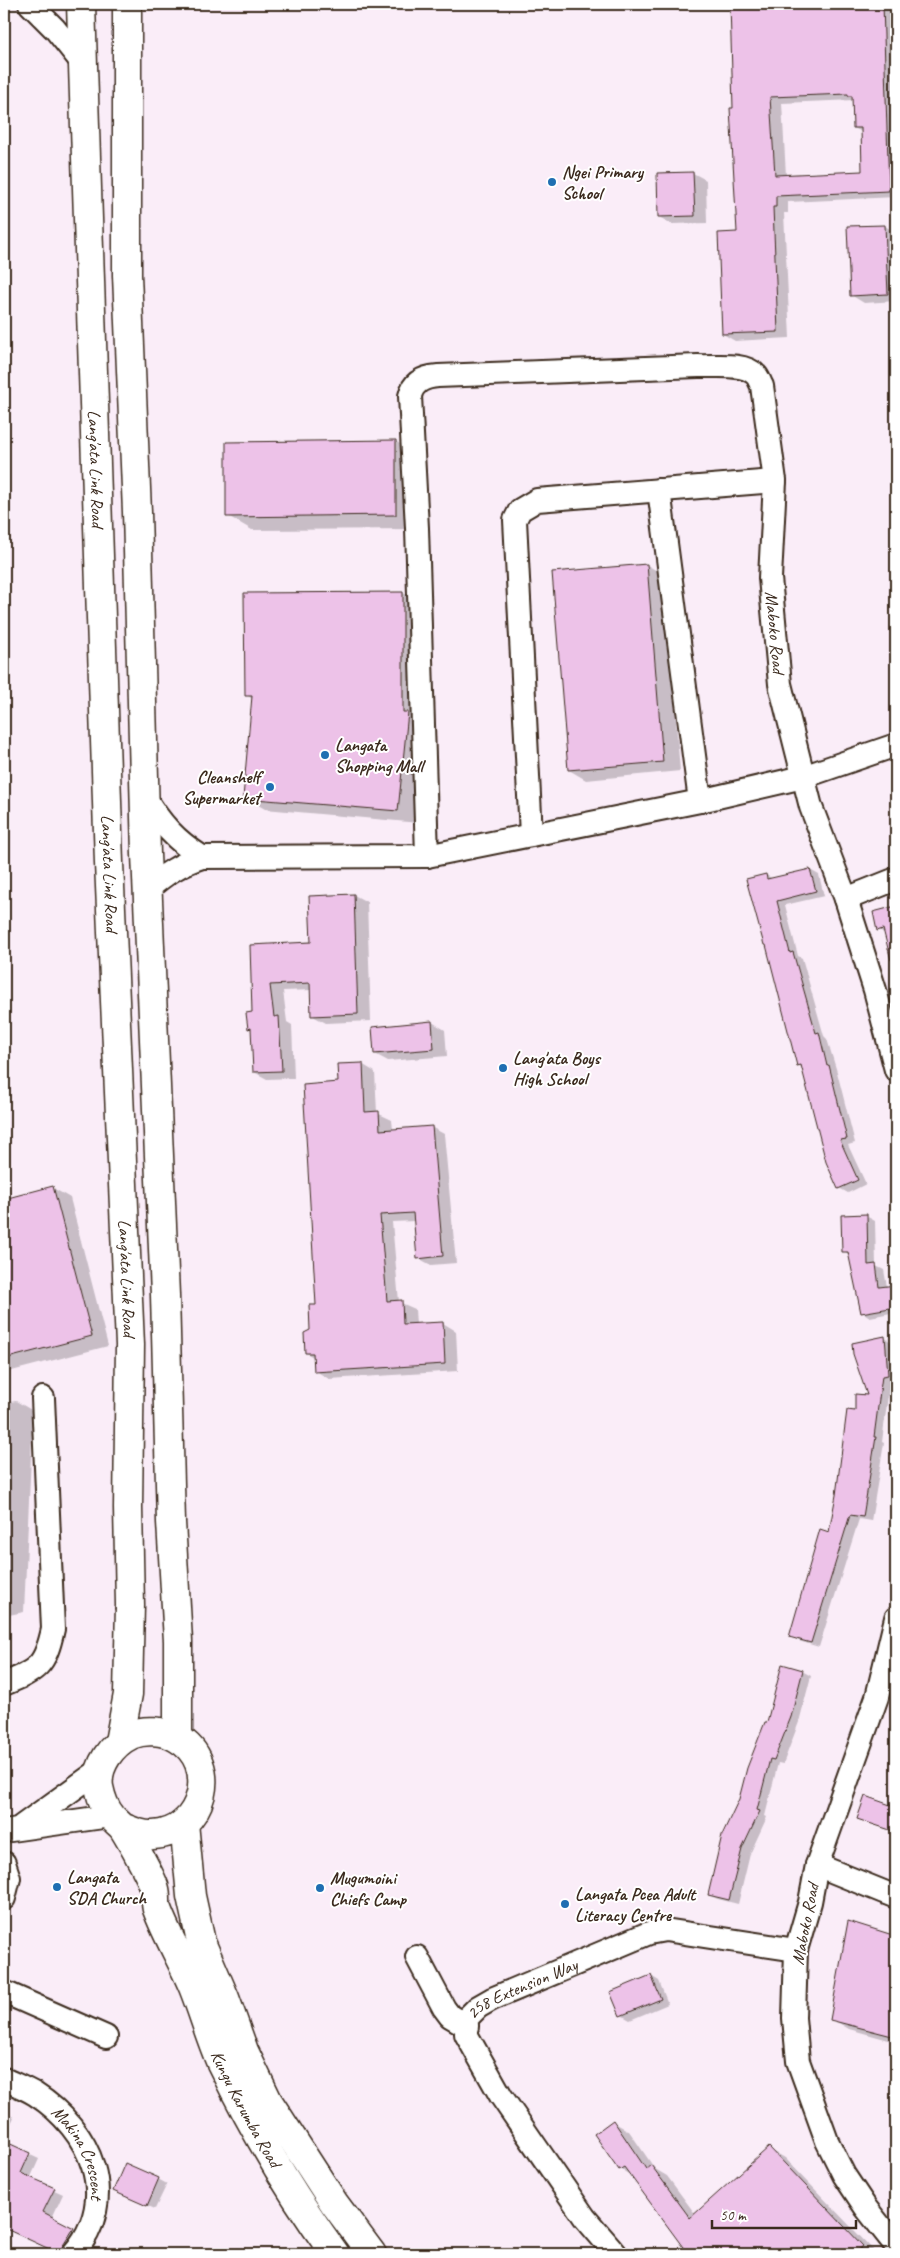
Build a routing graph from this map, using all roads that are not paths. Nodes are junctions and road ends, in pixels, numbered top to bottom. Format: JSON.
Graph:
{"nodes":[{"id":1,"x":30,"y":4,"type":"edge"},
{"id":2,"x":80,"y":4,"type":"edge"},
{"id":3,"x":127,"y":4,"type":"edge"},
{"id":4,"x":83,"y":64,"type":"junction"},
{"id":5,"x":775,"y":480,"type":"junction"},
{"id":6,"x":659,"y":490,"type":"junction"},
{"id":7,"x":896,"y":746,"type":"edge"},
{"id":8,"x":803,"y":777,"type":"junction"},
{"id":9,"x":145,"y":797,"type":"junction"},
{"id":10,"x":700,"y":801,"type":"junction"},
{"id":11,"x":530,"y":835,"type":"junction"},
{"id":12,"x":428,"y":856,"type":"junction"},
{"id":13,"x":202,"y":857,"type":"junction"},
{"id":14,"x":896,"y":879,"type":"edge"},
{"id":15,"x":148,"y":890,"type":"junction"},
{"id":16,"x":846,"y":899,"type":"junction"},
{"id":17,"x":896,"y":1070,"type":"edge"},
{"id":18,"x":43,"y":1398,"type":"dead end"},
{"id":19,"x":896,"y":1618,"type":"edge"},
{"id":20,"x":4,"y":1684,"type":"edge"},
{"id":21,"x":178,"y":1738,"type":"junction"},
{"id":22,"x":119,"y":1742,"type":"junction"},
{"id":23,"x":101,"y":1769,"type":"junction"},
{"id":24,"x":116,"y":1821,"type":"junction"},
{"id":25,"x":184,"y":1823,"type":"junction"},
{"id":26,"x":12,"y":1830,"type":"edge"},
{"id":27,"x":4,"y":1863,"type":"edge"},
{"id":28,"x":817,"y":1865,"type":"junction"},
{"id":29,"x":896,"y":1897,"type":"edge"},
{"id":30,"x":4,"y":1898,"type":"edge"},
{"id":31,"x":796,"y":1950,"type":"junction"},
{"id":32,"x":417,"y":1957,"type":"dead end"},
{"id":33,"x":4,"y":1992,"type":"edge"},
{"id":34,"x":467,"y":2026,"type":"junction"},
{"id":35,"x":106,"y":2037,"type":"dead end"},
{"id":36,"x":4,"y":2079,"type":"edge"},
{"id":37,"x":896,"y":2246,"type":"edge"},
{"id":38,"x":73,"y":2254,"type":"edge"},
{"id":39,"x":335,"y":2254,"type":"edge"},
{"id":40,"x":372,"y":2254,"type":"edge"},
{"id":41,"x":616,"y":2254,"type":"edge"}],
"edges":[{"from":1,"to":4,"type":"street"},
{"from":2,"to":4,"type":"main road","name":"Lang'ata Link Road"},
{"from":3,"to":9,"type":"main road","name":"Lang'ata Link Road"},
{"from":4,"to":22,"type":"main road","name":"Lang'ata Link Road"},
{"from":5,"to":6,"type":"street"},
{"from":5,"to":8,"type":"street","name":"Maboko Road"},
{"from":5,"to":12,"type":"street","name":"Maboko Road"},
{"from":6,"to":10,"type":"street"},
{"from":6,"to":11,"type":"street"},
{"from":7,"to":8,"type":"street"},
{"from":8,"to":10,"type":"street"},
{"from":8,"to":16,"type":"street","name":"Maboko Road"},
{"from":9,"to":13,"type":"street"},
{"from":9,"to":15,"type":"main road","name":"Lang'ata Link Road"},
{"from":10,"to":11,"type":"street"},
{"from":11,"to":12,"type":"street"},
{"from":12,"to":13,"type":"street"},
{"from":13,"to":15,"type":"street"},
{"from":14,"to":16,"type":"street"},
{"from":15,"to":21,"type":"main road","name":"Lang'ata Link Road"},
{"from":16,"to":17,"type":"street","name":"Maboko Road"},
{"from":18,"to":20,"type":"street"},
{"from":19,"to":28,"type":"street","name":"Maboko Road"},
{"from":21,"to":22,"type":"main road"},
{"from":21,"to":25,"type":"main road"},
{"from":22,"to":23,"type":"main road"},
{"from":23,"to":24,"type":"main road"},
{"from":23,"to":26,"type":"street"},
{"from":24,"to":25,"type":"main road"},
{"from":24,"to":26,"type":"street"},
{"from":24,"to":39,"type":"main road","name":"Kungu Karumba Road"},
{"from":25,"to":40,"type":"main road"},
{"from":27,"to":30,"type":"street"},
{"from":28,"to":29,"type":"street"},
{"from":28,"to":31,"type":"street","name":"Maboko Road"},
{"from":31,"to":34,"type":"street","name":"258 Extension Way"},
{"from":31,"to":37,"type":"street","name":"Maboko Road"},
{"from":32,"to":34,"type":"street"},
{"from":33,"to":35,"type":"street"},
{"from":34,"to":41,"type":"street","name":"258 Extension Way"},
{"from":36,"to":38,"type":"street","name":"Makina Crescent"}]}
